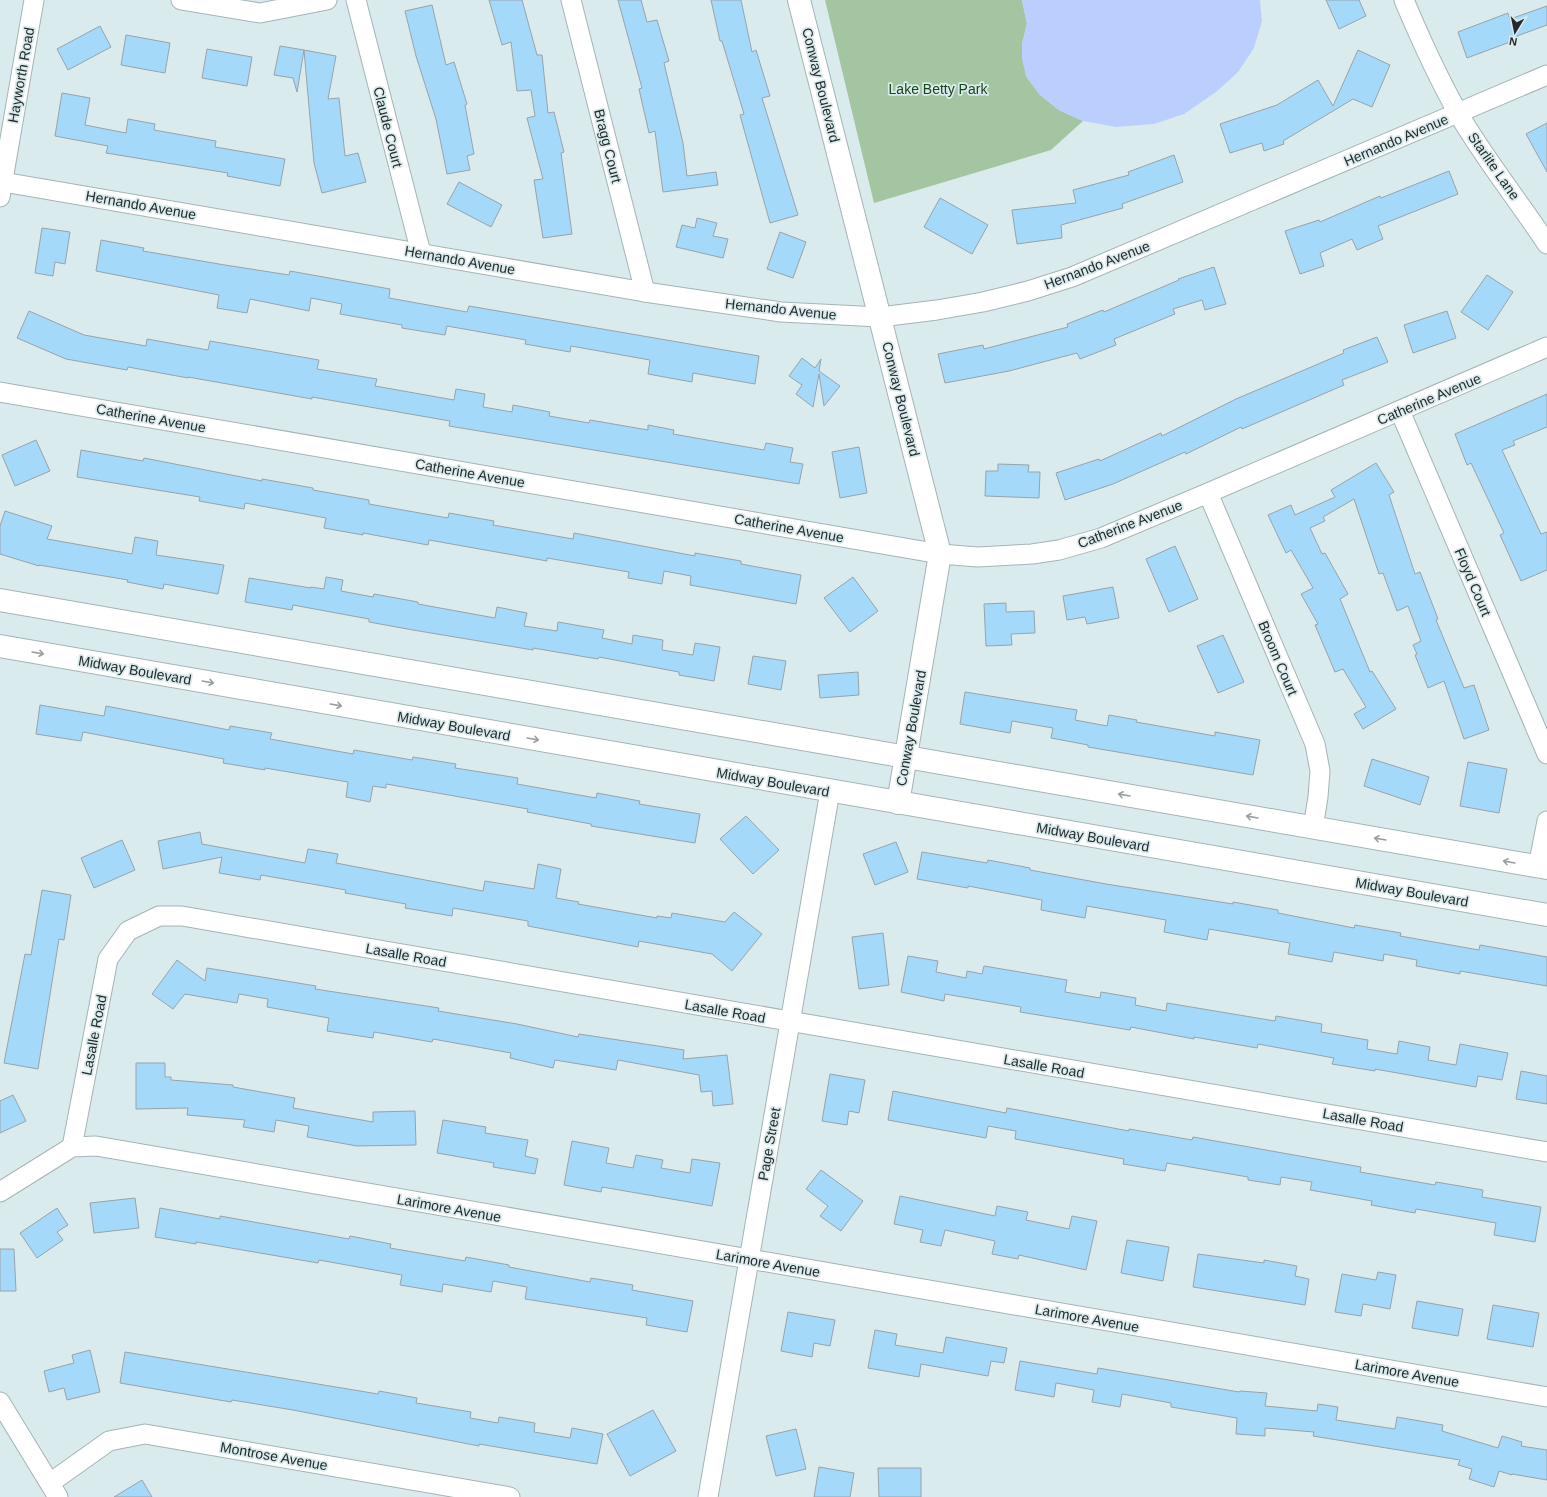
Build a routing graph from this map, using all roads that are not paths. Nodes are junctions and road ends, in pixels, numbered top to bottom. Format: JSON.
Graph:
{"nodes":[{"id":1,"x":34,"y":0,"type":"edge"},
{"id":2,"x":181,"y":0,"type":"edge"},
{"id":3,"x":327,"y":0,"type":"edge"},
{"id":4,"x":356,"y":0,"type":"edge"},
{"id":5,"x":571,"y":0,"type":"edge"},
{"id":6,"x":799,"y":0,"type":"edge"},
{"id":7,"x":1404,"y":0,"type":"edge"},
{"id":8,"x":1547,"y":75,"type":"edge"},
{"id":9,"x":1458,"y":114,"type":"junction"},
{"id":10,"x":1,"y":189,"type":"edge"},
{"id":11,"x":1547,"y":244,"type":"edge"},
{"id":12,"x":420,"y":253,"type":"junction"},
{"id":13,"x":646,"y":292,"type":"junction"},
{"id":14,"x":880,"y":316,"type":"junction"},
{"id":15,"x":1547,"y":348,"type":"edge"},
{"id":16,"x":0,"y":392,"type":"edge"},
{"id":17,"x":1400,"y":411,"type":"junction"},
{"id":18,"x":1208,"y":493,"type":"junction"},
{"id":19,"x":940,"y":554,"type":"junction"},
{"id":20,"x":0,"y":600,"type":"edge"},
{"id":21,"x":0,"y":646,"type":"edge"},
{"id":22,"x":1547,"y":754,"type":"edge"},
{"id":23,"x":906,"y":758,"type":"junction"},
{"id":24,"x":830,"y":791,"type":"junction"},
{"id":25,"x":898,"y":803,"type":"junction"},
{"id":26,"x":1547,"y":821,"type":"edge"},
{"id":27,"x":1313,"y":828,"type":"junction"},
{"id":28,"x":1543,"y":868,"type":"edge"},
{"id":29,"x":1547,"y":915,"type":"edge"},
{"id":30,"x":790,"y":1022,"type":"junction"},
{"id":31,"x":72,"y":1147,"type":"junction"},
{"id":32,"x":1547,"y":1152,"type":"edge"},
{"id":33,"x":0,"y":1192,"type":"edge"},
{"id":34,"x":749,"y":1260,"type":"junction"},
{"id":35,"x":1547,"y":1397,"type":"edge"},
{"id":36,"x":0,"y":1402,"type":"edge"},
{"id":37,"x":54,"y":1490,"type":"edge"},
{"id":38,"x":510,"y":1497,"type":"edge"},
{"id":39,"x":708,"y":1497,"type":"edge"}],
"edges":[{"from":1,"to":10,"type":"street","name":"Hayworth Road"},
{"from":2,"to":3,"type":"street"},
{"from":4,"to":12,"type":"street","name":"Claude Court"},
{"from":5,"to":13,"type":"street","name":"Bragg Court"},
{"from":6,"to":14,"type":"street","name":"Conway Boulevard"},
{"from":7,"to":9,"type":"street","name":"Starlite Lane"},
{"from":8,"to":9,"type":"street","name":"Hernando Avenue"},
{"from":9,"to":11,"type":"street","name":"Starlite Lane"},
{"from":9,"to":14,"type":"street","name":"Hernando Avenue"},
{"from":10,"to":12,"type":"street","name":"Hernando Avenue"},
{"from":12,"to":13,"type":"street","name":"Hernando Avenue"},
{"from":13,"to":14,"type":"street","name":"Hernando Avenue"},
{"from":14,"to":19,"type":"street","name":"Conway Boulevard"},
{"from":15,"to":17,"type":"street","name":"Catherine Avenue"},
{"from":16,"to":19,"type":"street","name":"Catherine Avenue"},
{"from":17,"to":18,"type":"street","name":"Catherine Avenue"},
{"from":17,"to":22,"type":"street","name":"Floyd Court"},
{"from":18,"to":19,"type":"street","name":"Catherine Avenue"},
{"from":18,"to":27,"type":"street","name":"Broom Court"},
{"from":19,"to":23,"type":"street","name":"Conway Boulevard"},
{"from":20,"to":23,"type":"street"},
{"from":21,"to":24,"type":"street","name":"Midway Boulevard","one_way":true},
{"from":23,"to":25,"type":"street","name":"Conway Boulevard"},
{"from":27,"to":23,"type":"street","one_way":true},
{"from":24,"to":25,"type":"street","name":"Midway Boulevard"},
{"from":24,"to":30,"type":"street","name":"Page Street"},
{"from":25,"to":29,"type":"street","name":"Midway Boulevard"},
{"from":26,"to":28,"type":"street"},
{"from":28,"to":27,"type":"street","one_way":true},
{"from":30,"to":31,"type":"street","name":"Lasalle Road"},
{"from":30,"to":32,"type":"street","name":"Lasalle Road"},
{"from":30,"to":34,"type":"street","name":"Page Street"},
{"from":31,"to":33,"type":"street","name":"Larimore Avenue"},
{"from":31,"to":34,"type":"street","name":"Larimore Avenue"},
{"from":34,"to":35,"type":"street","name":"Larimore Avenue"},
{"from":34,"to":39,"type":"street","name":"Page Street"},
{"from":36,"to":37,"type":"street"},
{"from":37,"to":38,"type":"street","name":"Montrose Avenue"}]}
